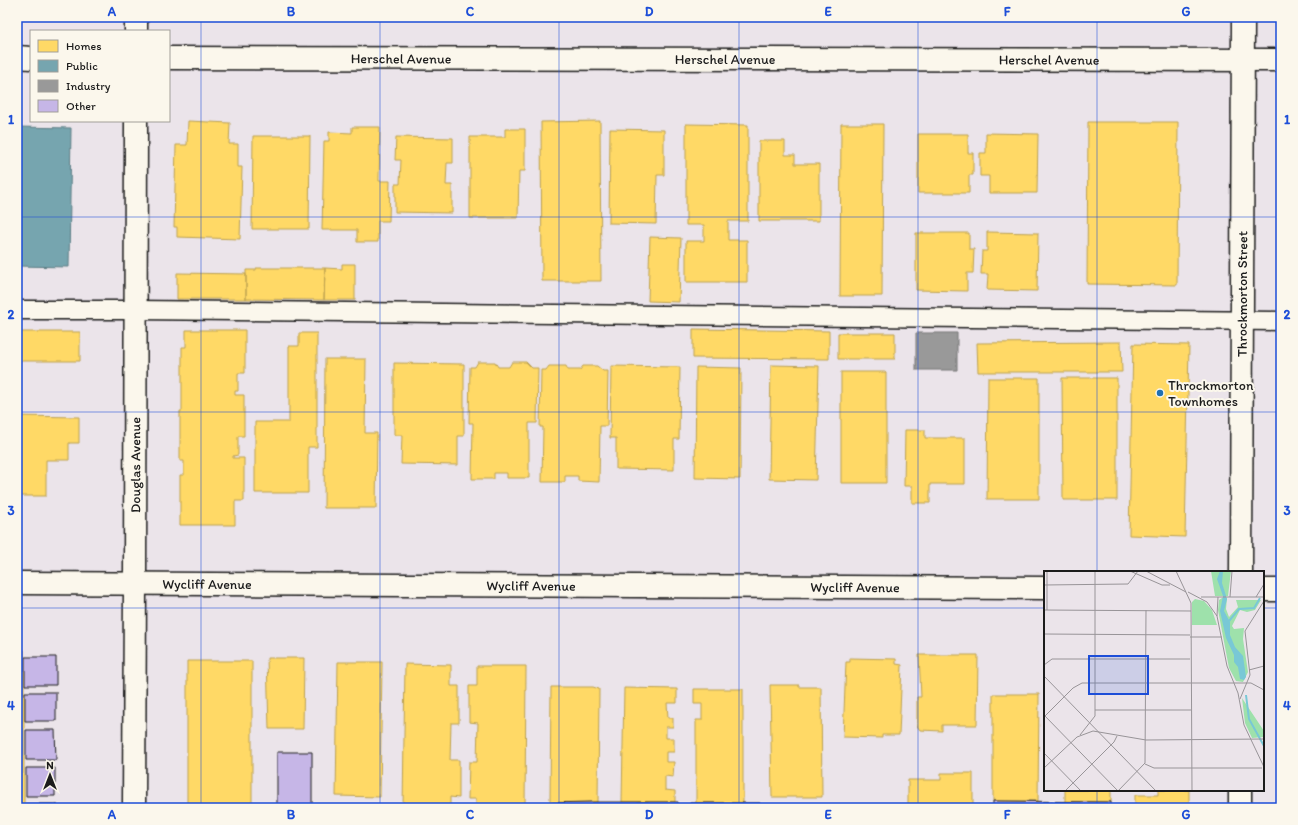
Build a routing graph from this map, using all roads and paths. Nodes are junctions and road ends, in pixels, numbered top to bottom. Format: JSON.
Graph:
{"nodes":[{"id":1,"x":136,"y":17,"type":"edge"},
{"id":2,"x":1243,"y":17,"type":"edge"},
{"id":3,"x":136,"y":30,"type":"edge"},
{"id":4,"x":17,"y":58,"type":"edge"},
{"id":5,"x":30,"y":58,"type":"edge"},
{"id":6,"x":170,"y":58,"type":"edge"},
{"id":7,"x":1243,"y":60,"type":"junction"},
{"id":8,"x":1281,"y":60,"type":"edge"},
{"id":9,"x":136,"y":122,"type":"edge"},
{"id":10,"x":17,"y":310,"type":"edge"},
{"id":11,"x":135,"y":310,"type":"junction"},
{"id":12,"x":1242,"y":321,"type":"junction"},
{"id":13,"x":1281,"y":321,"type":"edge"},
{"id":14,"x":1241,"y":571,"type":"edge"},
{"id":15,"x":17,"y":583,"type":"edge"},
{"id":16,"x":135,"y":584,"type":"junction"},
{"id":17,"x":1044,"y":588,"type":"edge"},
{"id":18,"x":1264,"y":590,"type":"edge"},
{"id":19,"x":1281,"y":590,"type":"edge"},
{"id":20,"x":1240,"y":791,"type":"edge"},
{"id":21,"x":134,"y":808,"type":"edge"},
{"id":22,"x":1240,"y":808,"type":"edge"}],
"edges":[{"from":1,"to":3,"type":"street"},
{"from":2,"to":7,"type":"street","name":"Throckmorton Street"},
{"from":4,"to":5,"type":"street"},
{"from":6,"to":7,"type":"street","name":"Herschel Avenue"},
{"from":7,"to":8,"type":"street","name":"Herschel Avenue"},
{"from":7,"to":12,"type":"street","name":"Throckmorton Street"},
{"from":9,"to":11,"type":"street","name":"Douglas Avenue"},
{"from":10,"to":11,"type":"lane"},
{"from":11,"to":12,"type":"lane"},
{"from":11,"to":16,"type":"street","name":"Douglas Avenue"},
{"from":12,"to":13,"type":"lane"},
{"from":12,"to":14,"type":"street","name":"Throckmorton Street"},
{"from":15,"to":16,"type":"street","name":"Wycliff Avenue"},
{"from":16,"to":17,"type":"street","name":"Wycliff Avenue"},
{"from":16,"to":21,"type":"street","name":"Douglas Avenue"},
{"from":18,"to":19,"type":"street"},
{"from":20,"to":22,"type":"street"}]}
